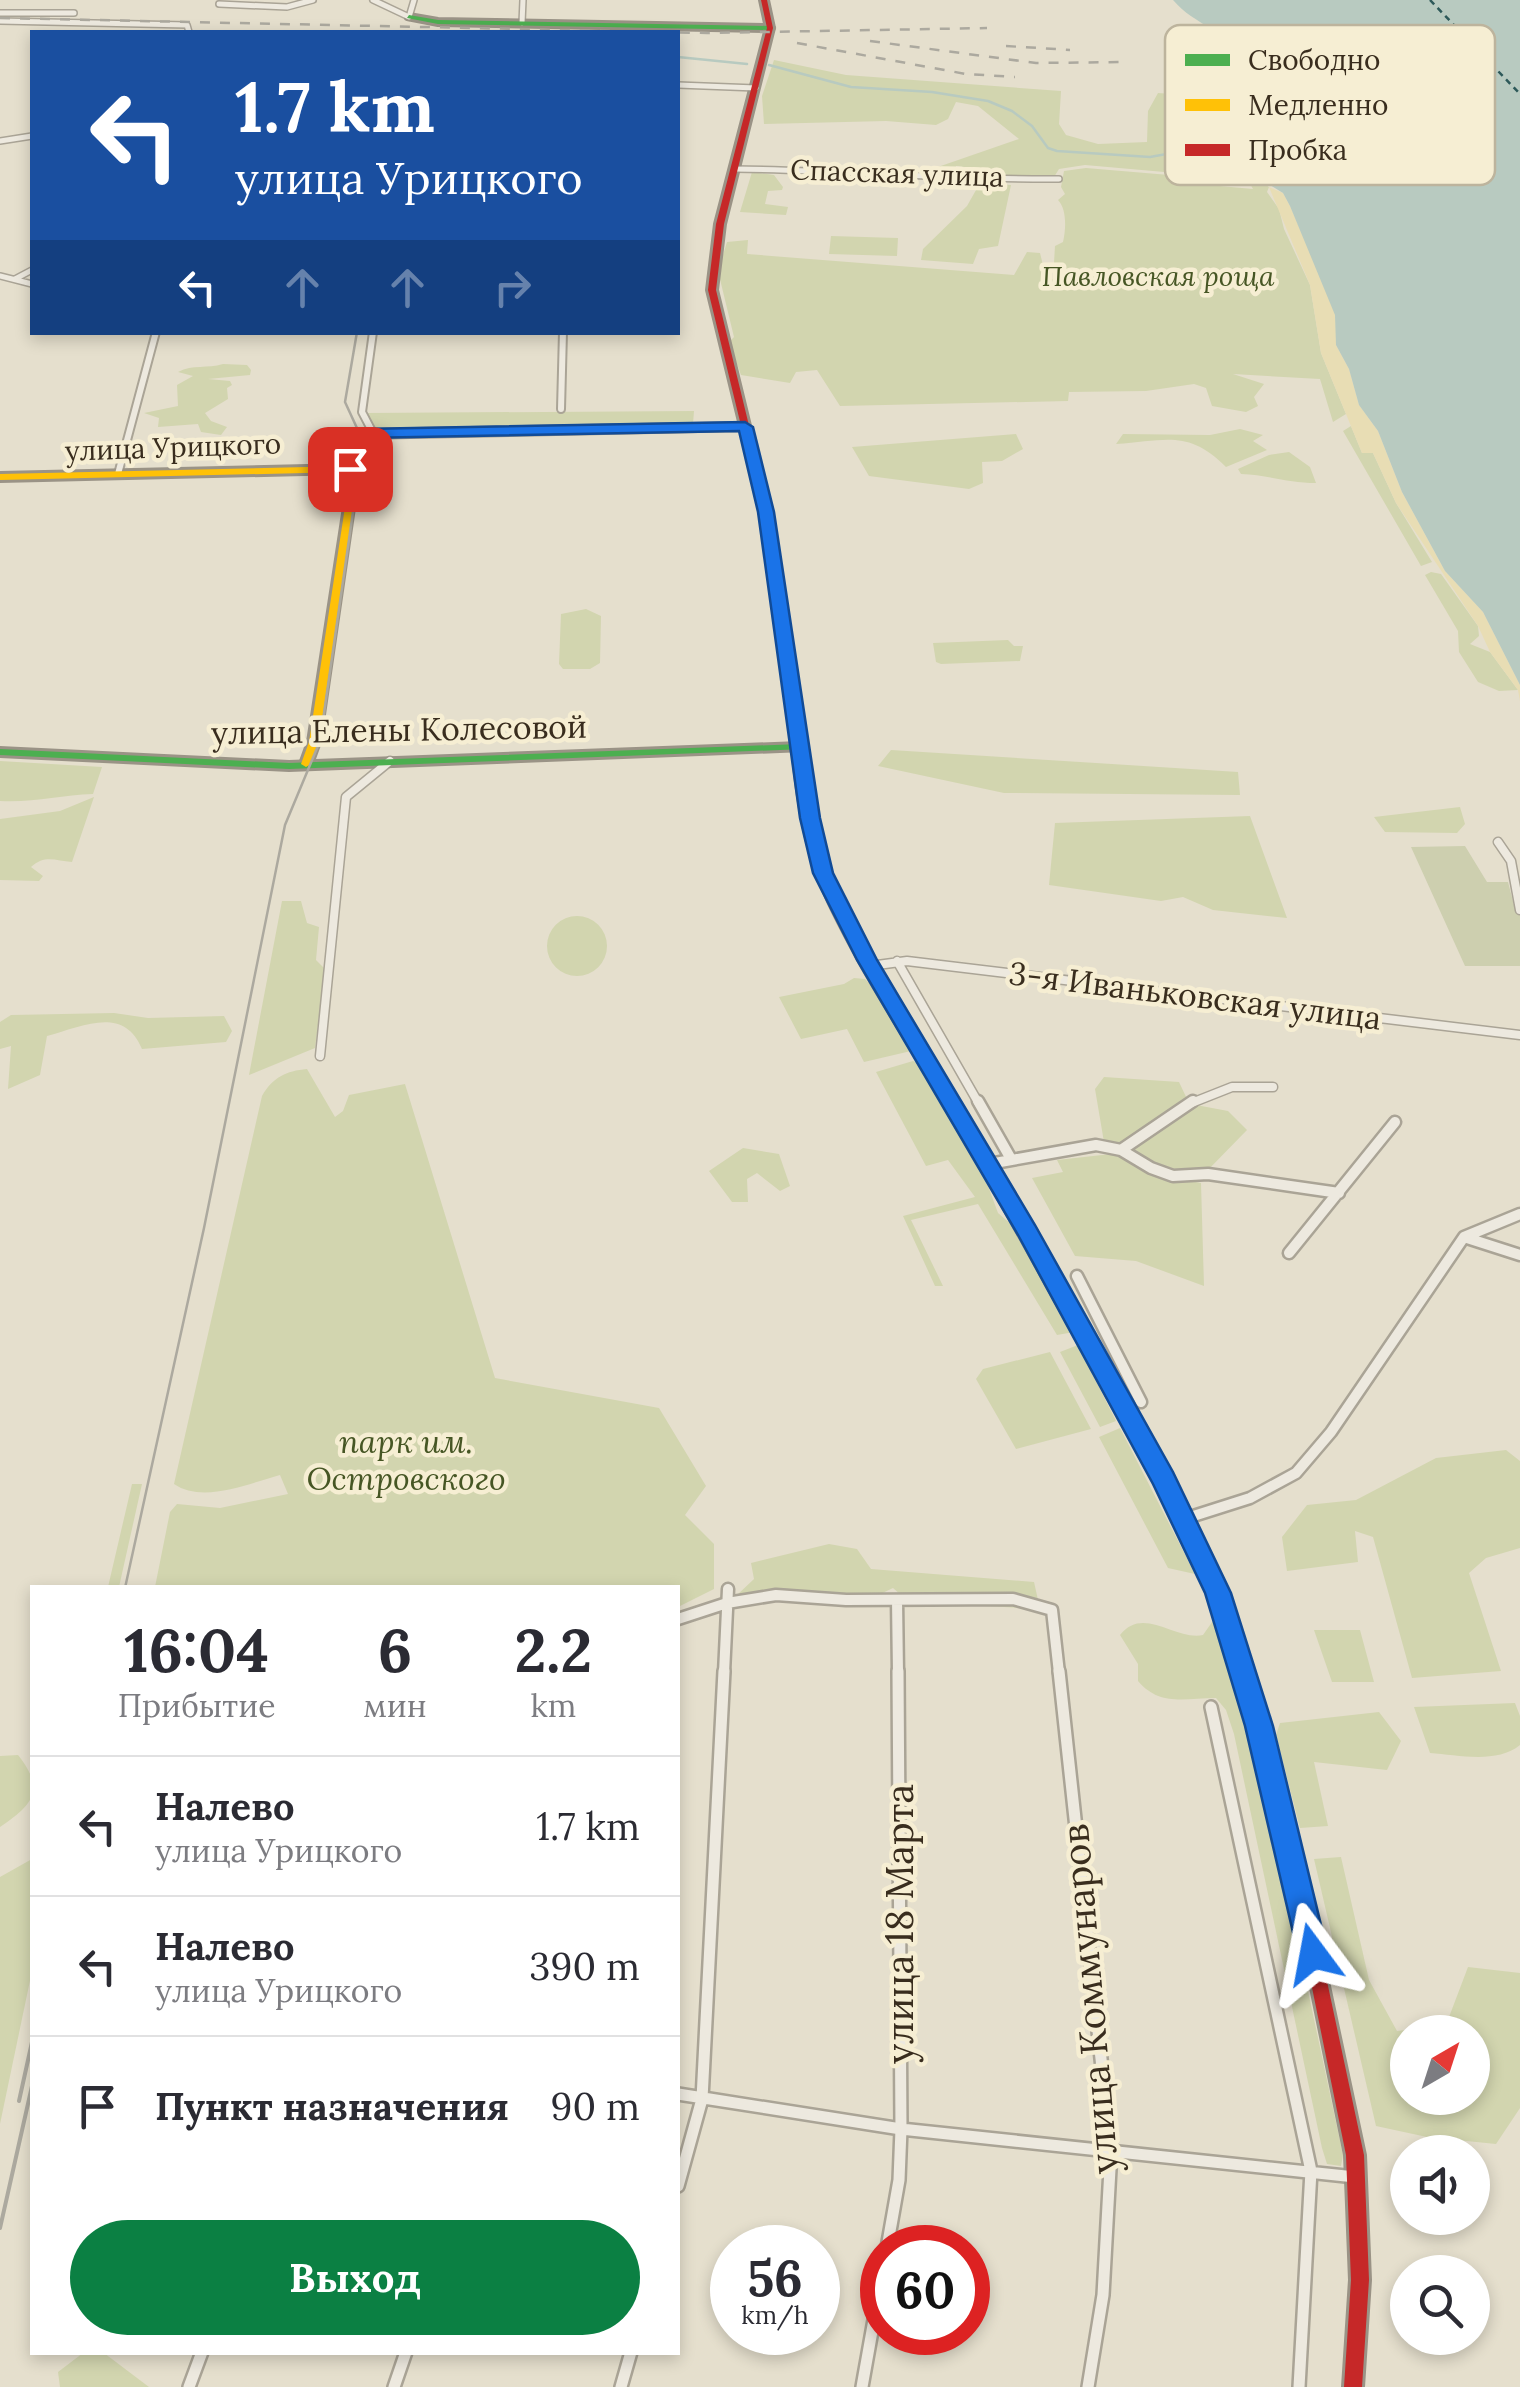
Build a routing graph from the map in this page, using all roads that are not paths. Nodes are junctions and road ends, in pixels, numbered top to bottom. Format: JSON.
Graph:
{"nodes":[{"id":1,"x":314,"y":0,"type":"edge"},
{"id":2,"x":373,"y":0,"type":"edge"},
{"id":3,"x":414,"y":0,"type":"edge"},
{"id":4,"x":523,"y":0,"type":"edge"},
{"id":5,"x":764,"y":0,"type":"edge"},
{"id":6,"x":220,"y":4,"type":"dead end"},
{"id":7,"x":0,"y":13,"type":"edge"},
{"id":8,"x":74,"y":13,"type":"dead end"},
{"id":9,"x":409,"y":17,"type":"junction"},
{"id":10,"x":0,"y":21,"type":"edge"},
{"id":11,"x":142,"y":23,"type":"joint"},
{"id":12,"x":522,"y":24,"type":"junction"},
{"id":13,"x":770,"y":28,"type":"junction"},
{"id":14,"x":189,"y":30,"type":"edge"},
{"id":15,"x":680,"y":84,"type":"edge"},
{"id":16,"x":756,"y":88,"type":"junction"},
{"id":17,"x":30,"y":136,"type":"edge"},
{"id":18,"x":0,"y":141,"type":"edge"},
{"id":19,"x":735,"y":168,"type":"junction"},
{"id":20,"x":1059,"y":179,"type":"dead end"},
{"id":21,"x":30,"y":271,"type":"edge"},
{"id":22,"x":0,"y":276,"type":"edge"},
{"id":23,"x":15,"y":279,"type":"junction"},
{"id":24,"x":30,"y":283,"type":"edge"},
{"id":25,"x":155,"y":335,"type":"edge"},
{"id":26,"x":373,"y":335,"type":"edge"},
{"id":27,"x":563,"y":335,"type":"edge"},
{"id":28,"x":561,"y":408,"type":"dead end"},
{"id":29,"x":745,"y":427,"type":"junction"},
{"id":30,"x":373,"y":433,"type":"junction"},
{"id":31,"x":335,"y":466,"type":"junction"},
{"id":32,"x":118,"y":474,"type":"junction"},
{"id":33,"x":0,"y":477,"type":"edge"},
{"id":34,"x":800,"y":747,"type":"junction"},
{"id":35,"x":0,"y":752,"type":"edge"},
{"id":36,"x":390,"y":761,"type":"junction"},
{"id":37,"x":306,"y":764,"type":"junction"},
{"id":38,"x":1498,"y":842,"type":"dead end"},
{"id":39,"x":1520,"y":910,"type":"edge"},
{"id":40,"x":898,"y":961,"type":"junction"},
{"id":41,"x":870,"y":966,"type":"junction"},
{"id":42,"x":1520,"y":1036,"type":"edge"},
{"id":43,"x":320,"y":1056,"type":"dead end"},
{"id":44,"x":1273,"y":1087,"type":"dead end"},
{"id":45,"x":1395,"y":1122,"type":"dead end"},
{"id":46,"x":1121,"y":1150,"type":"junction"},
{"id":47,"x":1011,"y":1159,"type":"junction"},
{"id":48,"x":989,"y":1164,"type":"junction"},
{"id":49,"x":1339,"y":1193,"type":"junction"},
{"id":50,"x":1520,"y":1214,"type":"edge"},
{"id":51,"x":1464,"y":1238,"type":"junction"},
{"id":52,"x":1290,"y":1254,"type":"dead end"},
{"id":53,"x":1520,"y":1255,"type":"edge"},
{"id":54,"x":1077,"y":1276,"type":"dead end"},
{"id":55,"x":1106,"y":1328,"type":"junction"},
{"id":56,"x":1083,"y":1333,"type":"junction"},
{"id":57,"x":1141,"y":1402,"type":"dead end"},
{"id":58,"x":1184,"y":1519,"type":"junction"},
{"id":59,"x":728,"y":1589,"type":"dead end"},
{"id":60,"x":898,"y":1600,"type":"junction"},
{"id":61,"x":727,"y":1604,"type":"junction"},
{"id":62,"x":680,"y":1619,"type":"edge"},
{"id":63,"x":1211,"y":1708,"type":"dead end"},
{"id":64,"x":680,"y":2094,"type":"edge"},
{"id":65,"x":702,"y":2100,"type":"junction"},
{"id":66,"x":901,"y":2130,"type":"junction"},
{"id":67,"x":1111,"y":2151,"type":"junction"},
{"id":68,"x":1310,"y":2171,"type":"junction"},
{"id":69,"x":1358,"y":2178,"type":"junction"},
{"id":70,"x":680,"y":2179,"type":"edge"},
{"id":71,"x":891,"y":2225,"type":"edge"},
{"id":72,"x":201,"y":2355,"type":"edge"},
{"id":73,"x":405,"y":2355,"type":"edge"},
{"id":74,"x":629,"y":2355,"type":"edge"},
{"id":75,"x":868,"y":2355,"type":"edge"},
{"id":76,"x":189,"y":2387,"type":"edge"},
{"id":77,"x":394,"y":2387,"type":"edge"},
{"id":78,"x":621,"y":2387,"type":"edge"},
{"id":79,"x":862,"y":2387,"type":"edge"},
{"id":80,"x":1088,"y":2387,"type":"edge"},
{"id":81,"x":1299,"y":2387,"type":"edge"},
{"id":82,"x":1353,"y":2387,"type":"edge"}],
"edges":[{"from":1,"to":6,"type":"street"},
{"from":2,"to":9,"type":"street"},
{"from":3,"to":9,"type":"street"},
{"from":4,"to":12,"type":"street"},
{"from":5,"to":13,"type":"main road"},
{"from":7,"to":8,"type":"street"},
{"from":9,"to":12,"type":"main road"},
{"from":10,"to":11,"type":"street"},
{"from":11,"to":14,"type":"street"},
{"from":12,"to":13,"type":"main road"},
{"from":13,"to":16,"type":"main road"},
{"from":15,"to":16,"type":"street"},
{"from":16,"to":19,"type":"main road"},
{"from":17,"to":18,"type":"street"},
{"from":19,"to":20,"type":"street","name":"Спасская улица"},
{"from":19,"to":29,"type":"main road"},
{"from":21,"to":23,"type":"street"},
{"from":22,"to":23,"type":"street"},
{"from":23,"to":24,"type":"street"},
{"from":25,"to":32,"type":"street"},
{"from":26,"to":30,"type":"street"},
{"from":27,"to":28,"type":"street"},
{"from":29,"to":30,"type":"main road"},
{"from":29,"to":34,"type":"main road"},
{"from":30,"to":31,"type":"main road"},
{"from":31,"to":32,"type":"main road","name":"улица Урицкого"},
{"from":31,"to":37,"type":"main road"},
{"from":32,"to":33,"type":"main road","name":"улица Урицкого"},
{"from":34,"to":36,"type":"main road","name":"улица Елены Колесовой"},
{"from":34,"to":41,"type":"main road"},
{"from":35,"to":37,"type":"main road","name":"улица Елены Колесовой"},
{"from":36,"to":37,"type":"main road","name":"улица Елены Колесовой"},
{"from":36,"to":43,"type":"street"},
{"from":38,"to":39,"type":"street"},
{"from":40,"to":41,"type":"street","name":"3-я Иваньковская улица"},
{"from":40,"to":42,"type":"street","name":"3-я Иваньковская улица"},
{"from":40,"to":47,"type":"street"},
{"from":41,"to":48,"type":"main road"},
{"from":44,"to":46,"type":"street"},
{"from":45,"to":49,"type":"street"},
{"from":46,"to":47,"type":"street"},
{"from":46,"to":49,"type":"street"},
{"from":47,"to":48,"type":"street"},
{"from":48,"to":56,"type":"main road"},
{"from":49,"to":52,"type":"street"},
{"from":50,"to":51,"type":"street"},
{"from":51,"to":53,"type":"street"},
{"from":51,"to":58,"type":"street"},
{"from":54,"to":55,"type":"street"},
{"from":55,"to":56,"type":"street"},
{"from":55,"to":57,"type":"street"},
{"from":56,"to":58,"type":"main road"},
{"from":58,"to":69,"type":"main road"},
{"from":59,"to":61,"type":"street"},
{"from":60,"to":61,"type":"street"},
{"from":60,"to":66,"type":"street","name":"улица 18 Марта"},
{"from":60,"to":67,"type":"street","name":"улица Коммунаров"},
{"from":61,"to":62,"type":"street"},
{"from":61,"to":65,"type":"street"},
{"from":63,"to":68,"type":"street"},
{"from":64,"to":65,"type":"street"},
{"from":65,"to":66,"type":"street"},
{"from":65,"to":70,"type":"street"},
{"from":66,"to":67,"type":"street"},
{"from":66,"to":71,"type":"street","name":"улица 18 Марта"},
{"from":67,"to":68,"type":"street"},
{"from":67,"to":80,"type":"street","name":"улица Коммунаров"},
{"from":68,"to":69,"type":"street"},
{"from":68,"to":81,"type":"street"},
{"from":69,"to":82,"type":"main road"},
{"from":72,"to":76,"type":"street"},
{"from":73,"to":77,"type":"street"},
{"from":74,"to":78,"type":"street"},
{"from":75,"to":79,"type":"street"}]}
